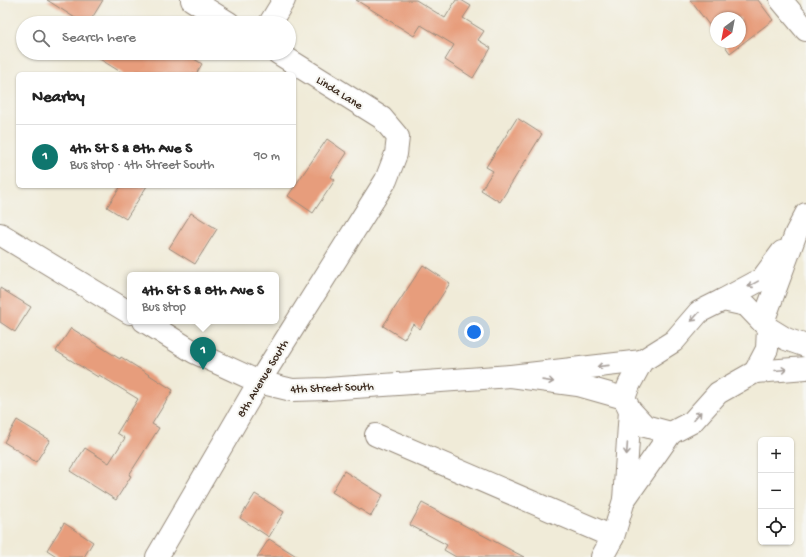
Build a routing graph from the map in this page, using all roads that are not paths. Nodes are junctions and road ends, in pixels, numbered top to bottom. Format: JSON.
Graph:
{"nodes":[{"id":1,"x":192,"y":0,"type":"edge"},
{"id":2,"x":284,"y":0,"type":"edge"},
{"id":3,"x":781,"y":0,"type":"edge"},
{"id":4,"x":218,"y":16,"type":"edge"},
{"id":5,"x":274,"y":16,"type":"edge"},
{"id":6,"x":806,"y":30,"type":"edge"},
{"id":7,"x":289,"y":60,"type":"edge"},
{"id":8,"x":398,"y":136,"type":"joint"},
{"id":9,"x":806,"y":214,"type":"edge"},
{"id":10,"x":0,"y":234,"type":"edge"},
{"id":11,"x":796,"y":234,"type":"junction"},
{"id":12,"x":723,"y":300,"type":"junction"},
{"id":13,"x":127,"y":311,"type":"edge"},
{"id":14,"x":149,"y":324,"type":"edge"},
{"id":15,"x":765,"y":325,"type":"junction"},
{"id":16,"x":806,"y":346,"type":"edge"},
{"id":17,"x":642,"y":361,"type":"junction"},
{"id":18,"x":806,"y":368,"type":"edge"},
{"id":19,"x":755,"y":372,"type":"junction"},
{"id":20,"x":511,"y":376,"type":"junction"},
{"id":21,"x":259,"y":382,"type":"junction"},
{"id":22,"x":627,"y":404,"type":"junction"},
{"id":23,"x":671,"y":433,"type":"junction"},
{"id":24,"x":376,"y":435,"type":"dead end"},
{"id":25,"x":624,"y":500,"type":"junction"},
{"id":26,"x":613,"y":537,"type":"junction"},
{"id":27,"x":158,"y":557,"type":"edge"},
{"id":28,"x":602,"y":557,"type":"edge"}],
"edges":[{"from":1,"to":4,"type":"street"},
{"from":2,"to":5,"type":"street"},
{"from":3,"to":6,"type":"street"},
{"from":7,"to":8,"type":"street","name":"Linda Lane"},
{"from":8,"to":21,"type":"street","name":"8th Avenue South"},
{"from":9,"to":11,"type":"street"},
{"from":10,"to":13,"type":"street"},
{"from":11,"to":12,"type":"street","one_way":true},
{"from":11,"to":15,"type":"street"},
{"from":12,"to":15,"type":"street"},
{"from":12,"to":17,"type":"street","one_way":true},
{"from":14,"to":21,"type":"street","name":"4th Street South"},
{"from":15,"to":16,"type":"street"},
{"from":15,"to":19,"type":"street"},
{"from":17,"to":20,"type":"street","name":"4th Street South","one_way":true},
{"from":17,"to":22,"type":"street"},
{"from":19,"to":18,"type":"street","one_way":true},
{"from":23,"to":19,"type":"street","one_way":true},
{"from":20,"to":21,"type":"street","name":"4th Street South"},
{"from":20,"to":22,"type":"street","name":"4th Street South","one_way":true},
{"from":21,"to":27,"type":"street","name":"8th Avenue South"},
{"from":22,"to":23,"type":"street"},
{"from":22,"to":25,"type":"street","one_way":true},
{"from":23,"to":25,"type":"street"},
{"from":24,"to":26,"type":"street"},
{"from":25,"to":26,"type":"street"},
{"from":26,"to":28,"type":"street"}]}
